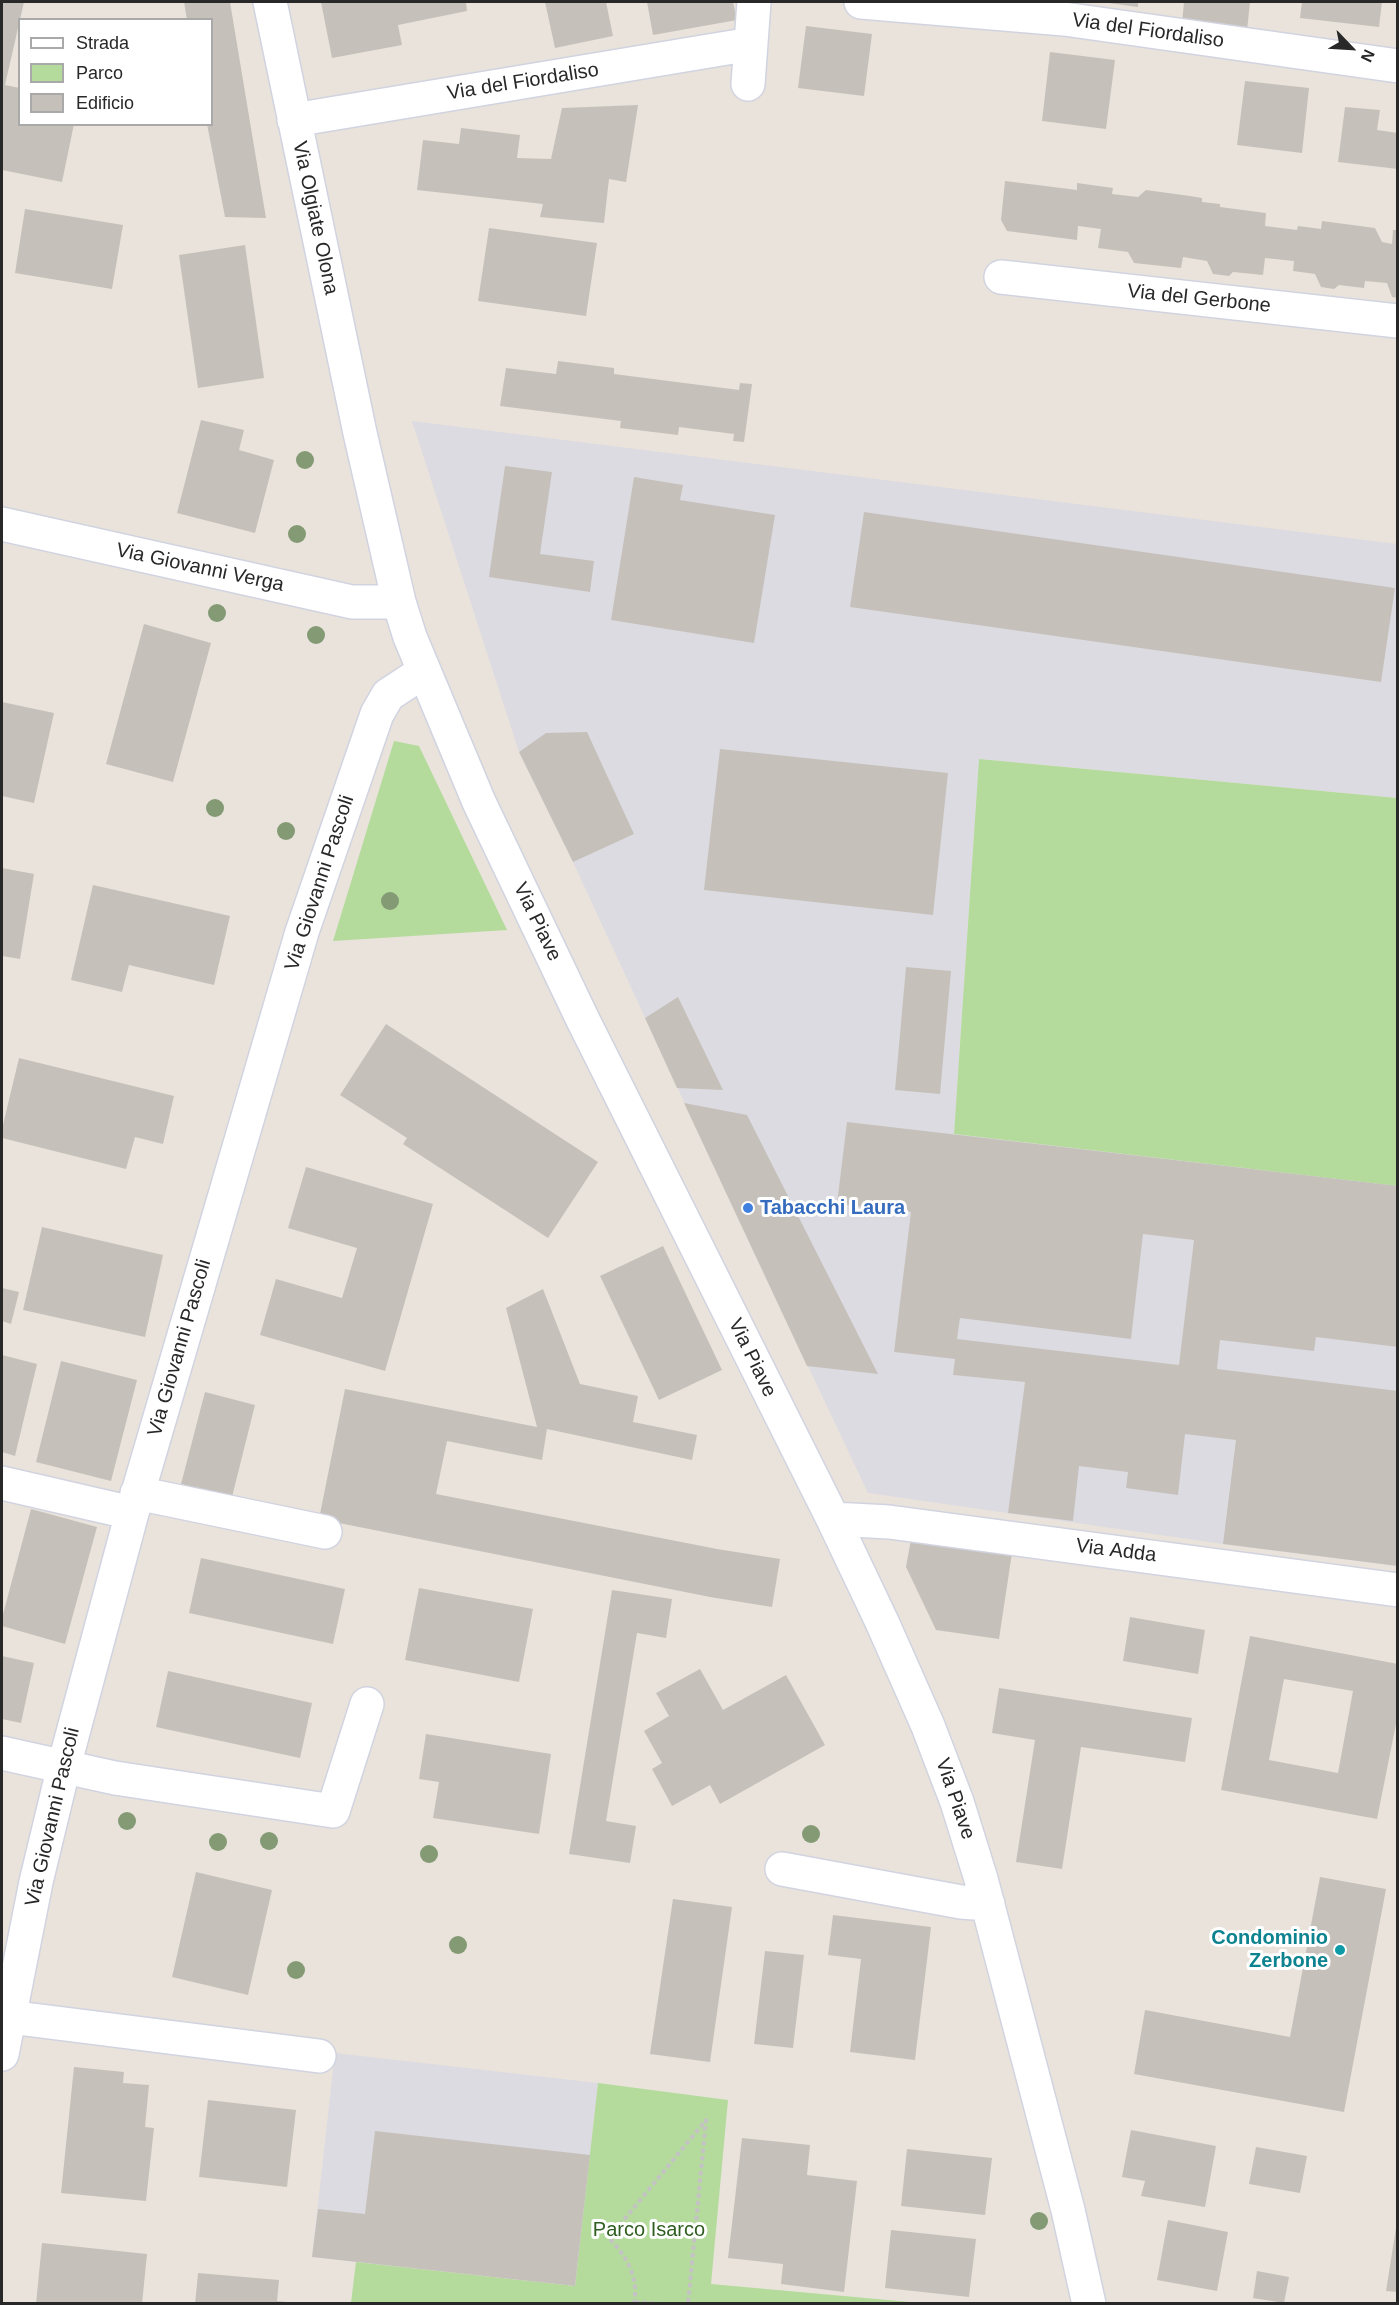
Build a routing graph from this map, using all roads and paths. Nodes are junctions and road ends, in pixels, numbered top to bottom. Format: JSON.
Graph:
{"nodes":[{"id":1,"x":270,"y":2,"type":"edge"},
{"id":2,"x":754,"y":2,"type":"edge"},
{"id":3,"x":861,"y":2,"type":"edge"},
{"id":4,"x":751,"y":45,"type":"junction"},
{"id":5,"x":1398,"y":66,"type":"edge"},
{"id":6,"x":748,"y":84,"type":"dead end"},
{"id":7,"x":294,"y":120,"type":"junction"},
{"id":8,"x":1001,"y":277,"type":"dead end"},
{"id":9,"x":1398,"y":321,"type":"edge"},
{"id":10,"x":360,"y":434,"type":"joint"},
{"id":11,"x":2,"y":524,"type":"edge"},
{"id":12,"x":399,"y":602,"type":"junction"},
{"id":13,"x":423,"y":672,"type":"junction"},
{"id":14,"x":2,"y":1483,"type":"edge"},
{"id":15,"x":134,"y":1503,"type":"junction"},
{"id":16,"x":833,"y":1519,"type":"junction"},
{"id":17,"x":325,"y":1532,"type":"dead end"},
{"id":18,"x":1398,"y":1590,"type":"edge"},
{"id":19,"x":367,"y":1704,"type":"dead end"},
{"id":20,"x":2,"y":1753,"type":"edge"},
{"id":21,"x":64,"y":1766,"type":"junction"},
{"id":22,"x":782,"y":1869,"type":"dead end"},
{"id":23,"x":988,"y":1904,"type":"junction"},
{"id":24,"x":9,"y":2017,"type":"junction"},
{"id":25,"x":2,"y":2052,"type":"edge"},
{"id":26,"x":319,"y":2056,"type":"dead end"},
{"id":27,"x":635,"y":2303,"type":"edge"},
{"id":28,"x":664,"y":2304,"type":"edge"},
{"id":29,"x":688,"y":2304,"type":"edge"},
{"id":30,"x":1089,"y":2304,"type":"edge"}],
"edges":[{"from":1,"to":7,"type":"street","name":"Via Olgiate Olona"},
{"from":2,"to":4,"type":"street"},
{"from":3,"to":5,"type":"street","name":"Via del Fiordaliso"},
{"from":4,"to":6,"type":"street"},
{"from":4,"to":7,"type":"street","name":"Via del Fiordaliso"},
{"from":7,"to":10,"type":"street","name":"Via Olgiate Olona"},
{"from":8,"to":9,"type":"street","name":"Via del Gerbone"},
{"from":10,"to":12,"type":"street","name":"Via Piave"},
{"from":11,"to":12,"type":"street","name":"Via Giovanni Verga"},
{"from":12,"to":13,"type":"street","name":"Via Piave"},
{"from":13,"to":15,"type":"street","name":"Via Giovanni Pascoli"},
{"from":13,"to":16,"type":"street","name":"Via Piave"},
{"from":14,"to":15,"type":"street"},
{"from":15,"to":17,"type":"street"},
{"from":15,"to":21,"type":"street","name":"Via Giovanni Pascoli"},
{"from":16,"to":18,"type":"street","name":"Via Adda"},
{"from":16,"to":23,"type":"street","name":"Via Piave"},
{"from":19,"to":21,"type":"street"},
{"from":20,"to":21,"type":"street"},
{"from":21,"to":24,"type":"street","name":"Via Giovanni Pascoli"},
{"from":22,"to":23,"type":"street"},
{"from":23,"to":30,"type":"street","name":"Via Piave"},
{"from":24,"to":25,"type":"street","name":"Via Giovanni Pascoli"},
{"from":24,"to":26,"type":"street"},
{"from":27,"to":28,"type":"path"},
{"from":27,"to":29,"type":"path"}]}
